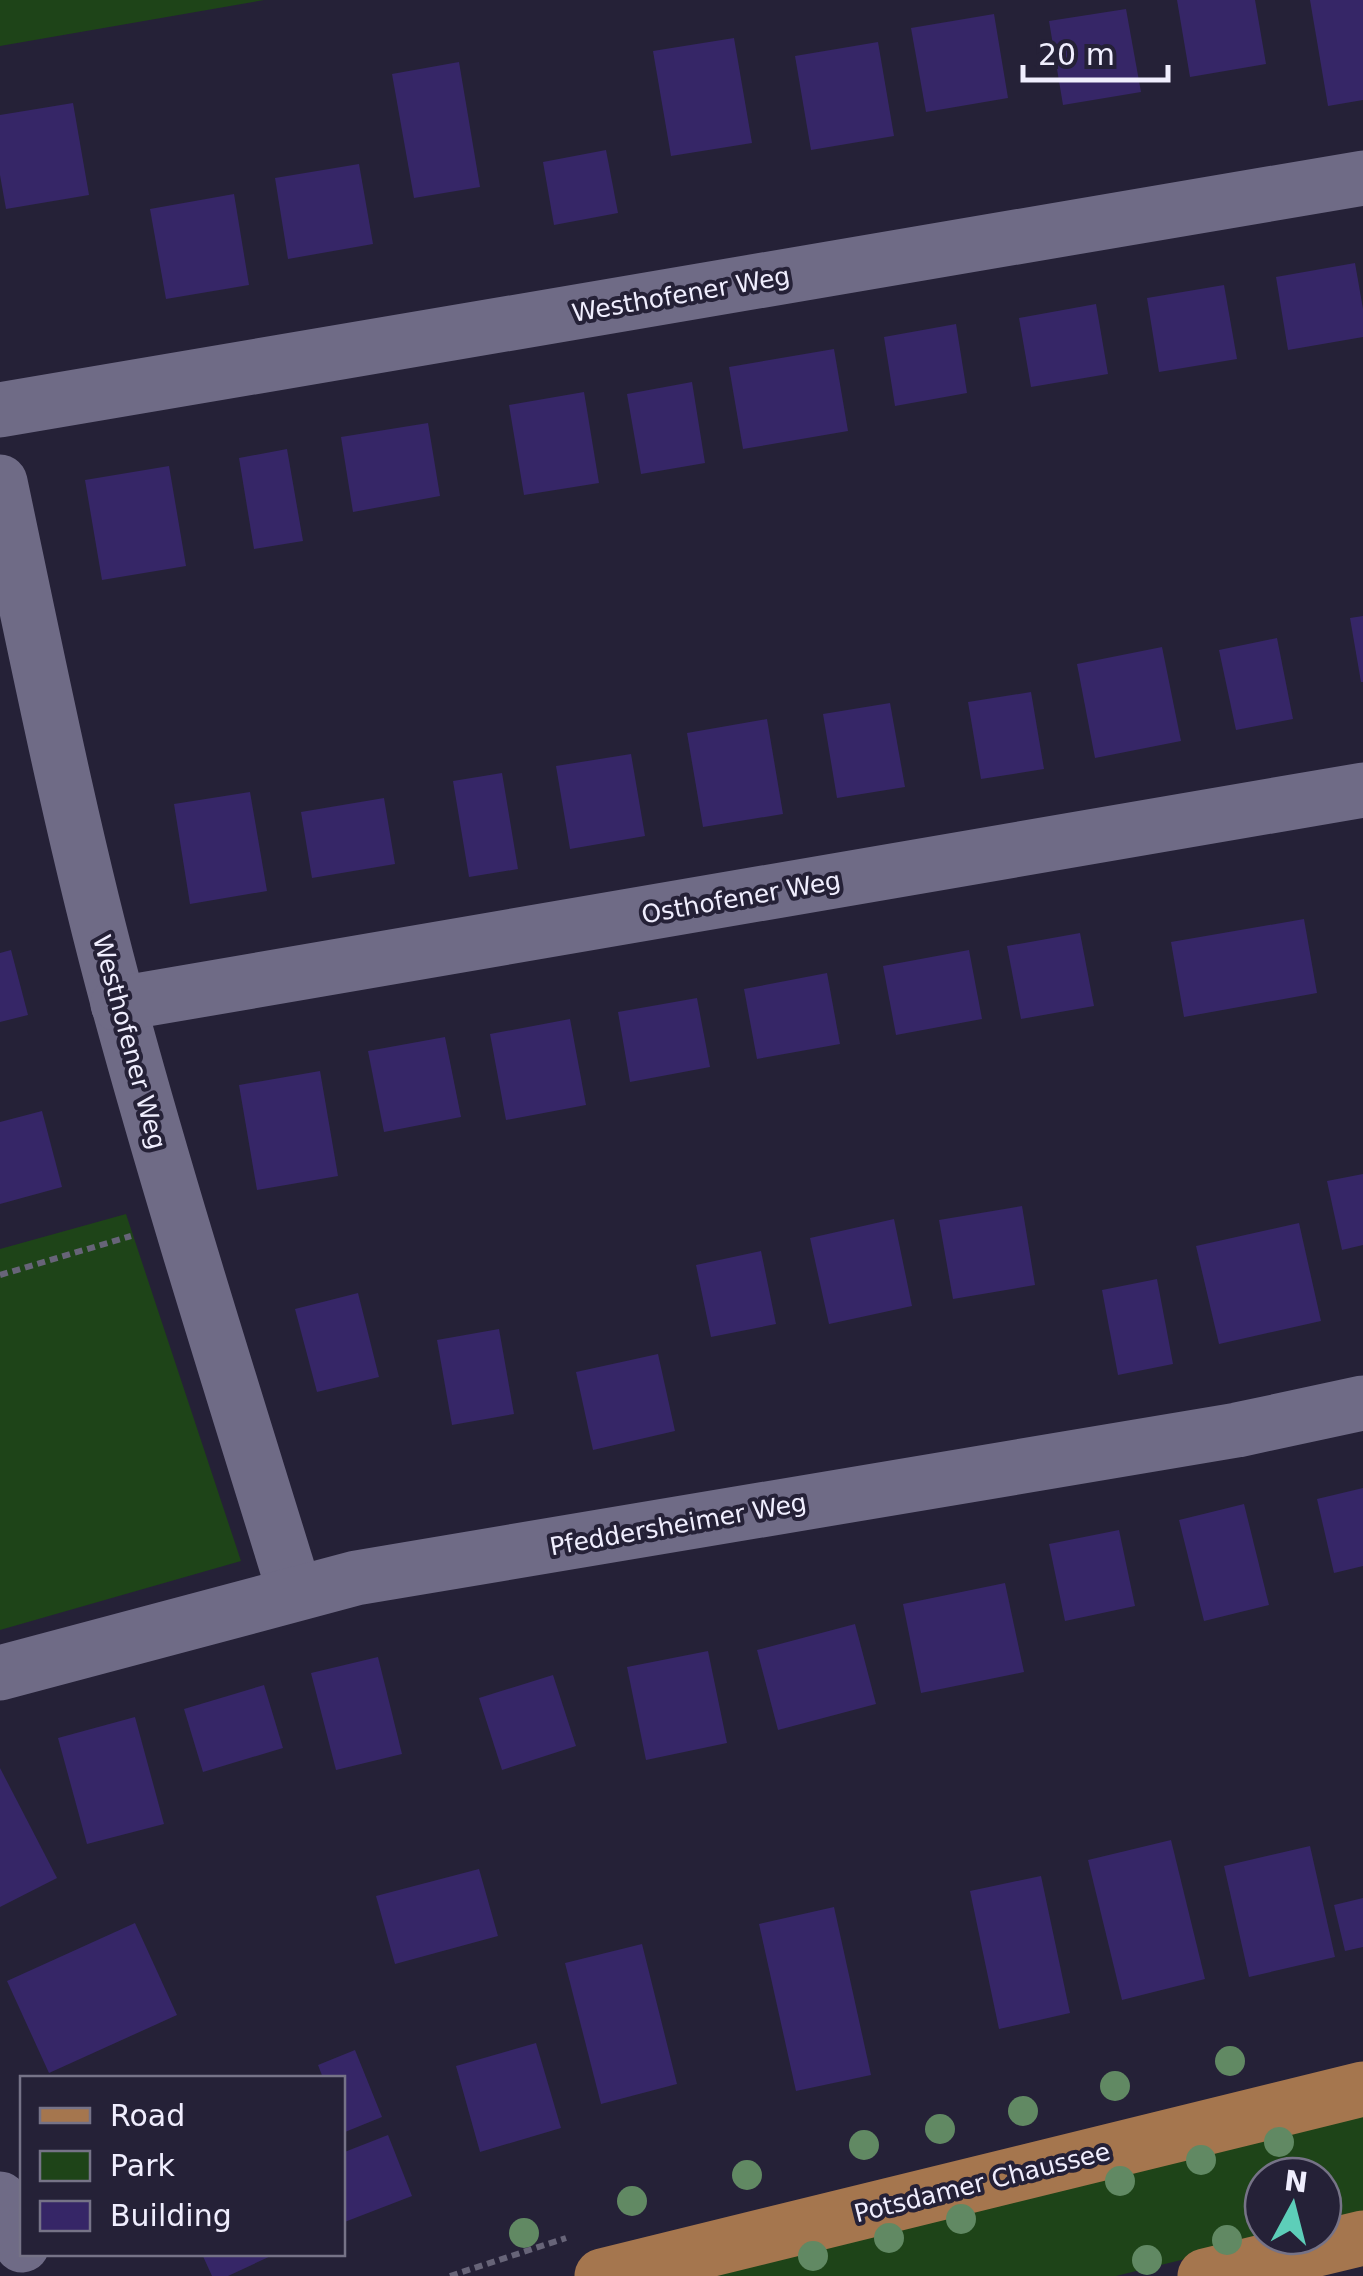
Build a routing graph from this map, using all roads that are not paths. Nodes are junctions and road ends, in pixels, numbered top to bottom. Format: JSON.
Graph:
{"nodes":[{"id":1,"x":1363,"y":178,"type":"edge"},
{"id":2,"x":0,"y":410,"type":"edge"},
{"id":3,"x":0,"y":482,"type":"edge"},
{"id":4,"x":1363,"y":790,"type":"edge"},
{"id":5,"x":118,"y":1004,"type":"junction"},
{"id":6,"x":1363,"y":1403,"type":"edge"},
{"id":7,"x":295,"y":1594,"type":"junction"},
{"id":8,"x":0,"y":1673,"type":"edge"},
{"id":9,"x":1363,"y":2089,"type":"edge"},
{"id":10,"x":0,"y":2199,"type":"edge"},
{"id":11,"x":1363,"y":2238,"type":"edge"},
{"id":12,"x":20,"y":2241,"type":"edge"},
{"id":13,"x":602,"y":2276,"type":"edge"},
{"id":14,"x":1205,"y":2276,"type":"edge"}],
"edges":[{"from":1,"to":2,"type":"street","name":"Westhofener Weg"},
{"from":3,"to":5,"type":"street","name":"Westhofener Weg"},
{"from":4,"to":5,"type":"street","name":"Osthofener Weg"},
{"from":5,"to":7,"type":"street","name":"Westhofener Weg"},
{"from":6,"to":7,"type":"street","name":"Pfeddersheimer Weg"},
{"from":7,"to":8,"type":"street","name":"Pfeddersheimer Weg"},
{"from":9,"to":13,"type":"main road","name":"Potsdamer Chaussee"},
{"from":10,"to":12,"type":"street"},
{"from":11,"to":14,"type":"main road"}]}
